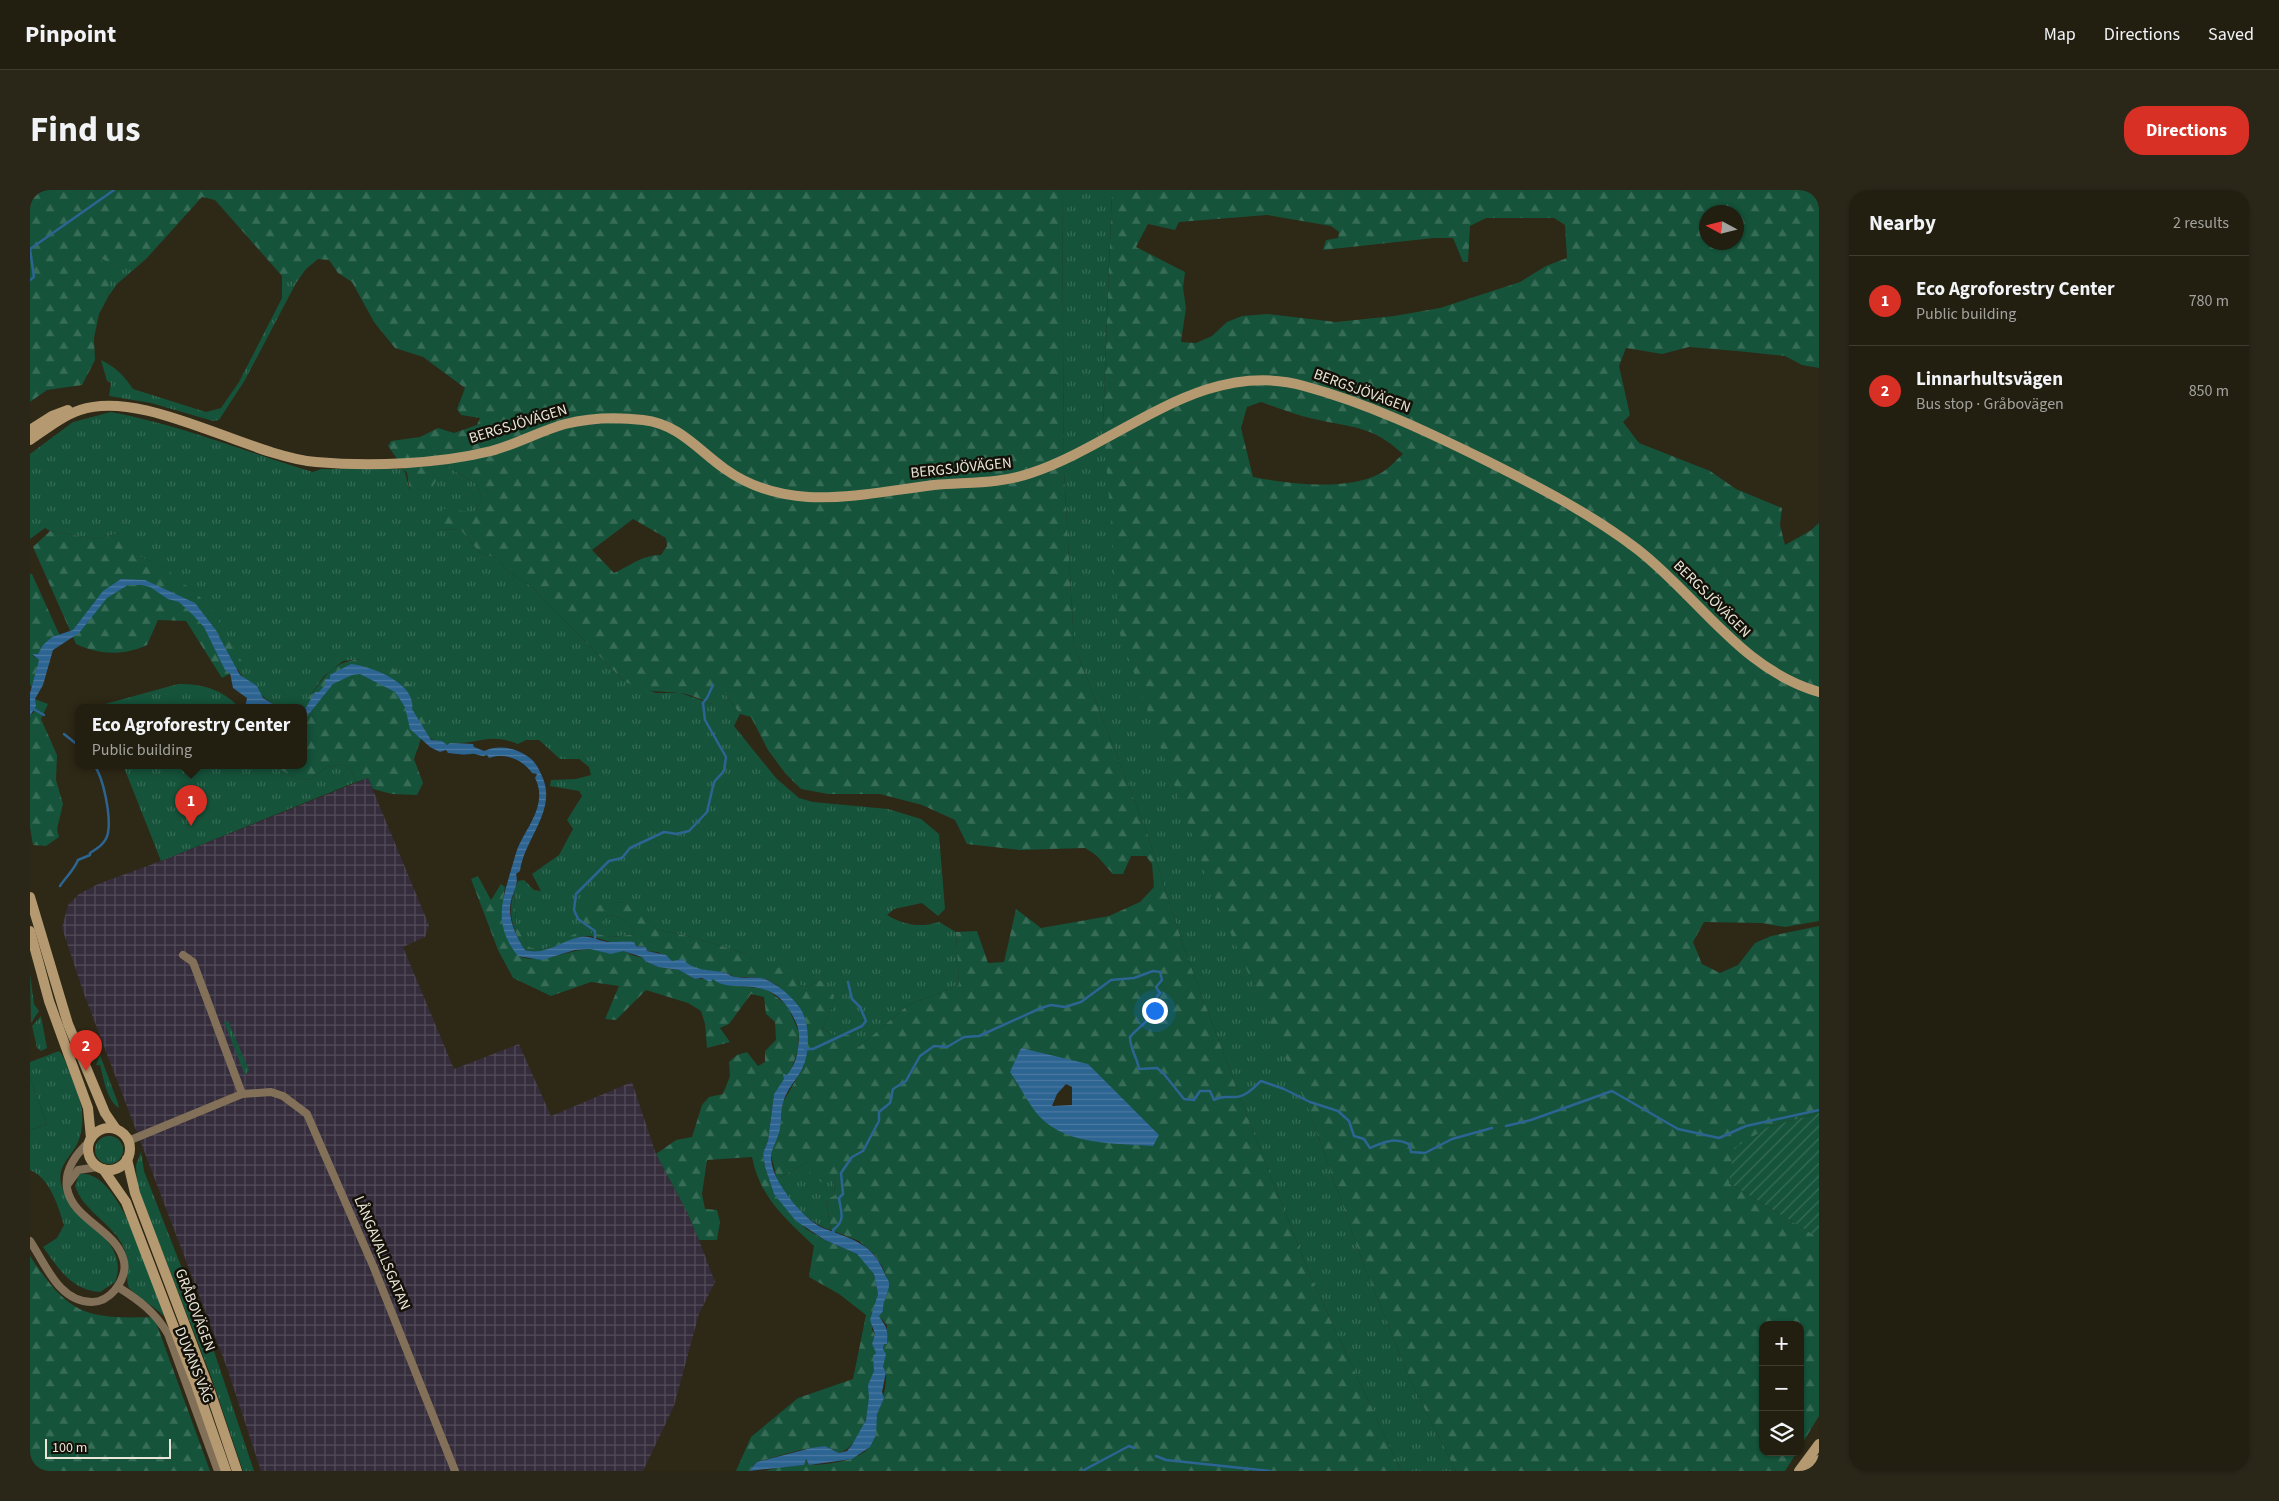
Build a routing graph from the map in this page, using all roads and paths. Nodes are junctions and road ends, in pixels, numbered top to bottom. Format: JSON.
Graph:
{"nodes":[{"id":1,"x":88,"y":407,"type":"junction"},
{"id":2,"x":30,"y":430,"type":"edge"},
{"id":3,"x":30,"y":440,"type":"edge"},
{"id":4,"x":1819,"y":692,"type":"edge"},
{"id":5,"x":30,"y":897,"type":"edge"},
{"id":6,"x":30,"y":931,"type":"edge"},
{"id":7,"x":182,"y":955,"type":"dead end"},
{"id":8,"x":242,"y":1094,"type":"junction"},
{"id":9,"x":116,"y":1129,"type":"junction"},
{"id":10,"x":90,"y":1140,"type":"junction"},
{"id":11,"x":128,"y":1141,"type":"junction"},
{"id":12,"x":128,"y":1159,"type":"junction"},
{"id":13,"x":101,"y":1168,"type":"junction"},
{"id":14,"x":67,"y":1186,"type":"junction"},
{"id":15,"x":30,"y":1241,"type":"edge"},
{"id":16,"x":118,"y":1286,"type":"junction"},
{"id":17,"x":1819,"y":1444,"type":"edge"},
{"id":18,"x":1819,"y":1460,"type":"edge"},
{"id":19,"x":218,"y":1471,"type":"edge"},
{"id":20,"x":226,"y":1471,"type":"edge"},
{"id":21,"x":238,"y":1471,"type":"edge"},
{"id":22,"x":455,"y":1471,"type":"edge"},
{"id":23,"x":1799,"y":1471,"type":"edge"},
{"id":24,"x":1811,"y":1471,"type":"edge"}],
"edges":[{"from":1,"to":2,"type":"main road","name":"BERGSJÖVÄGEN"},
{"from":1,"to":3,"type":"main road","name":"BERGSJÖVÄGEN"},
{"from":1,"to":4,"type":"main road","name":"BERGSJÖVÄGEN"},
{"from":5,"to":9,"type":"main road"},
{"from":6,"to":10,"type":"main road","name":"GRÅBOVÄGEN"},
{"from":7,"to":8,"type":"street"},
{"from":8,"to":11,"type":"street","name":"LÅNGAVALLSGATAN"},
{"from":8,"to":22,"type":"street","name":"LÅNGAVALLSGATAN"},
{"from":9,"to":10,"type":"main road"},
{"from":9,"to":11,"type":"main road"},
{"from":10,"to":13,"type":"main road","name":"GRÅBOVÄGEN"},
{"from":10,"to":14,"type":"street"},
{"from":11,"to":12,"type":"main road","name":"GRÅBOVÄGEN"},
{"from":12,"to":13,"type":"main road"},
{"from":12,"to":21,"type":"main road","name":"GRÅBOVÄGEN"},
{"from":13,"to":14,"type":"street"},
{"from":13,"to":20,"type":"main road","name":"GRÅBOVÄGEN"},
{"from":14,"to":16,"type":"street"},
{"from":15,"to":16,"type":"street"},
{"from":16,"to":19,"type":"street","name":"DUVANS VÄG"},
{"from":17,"to":23,"type":"main road"},
{"from":18,"to":24,"type":"main road"}]}
